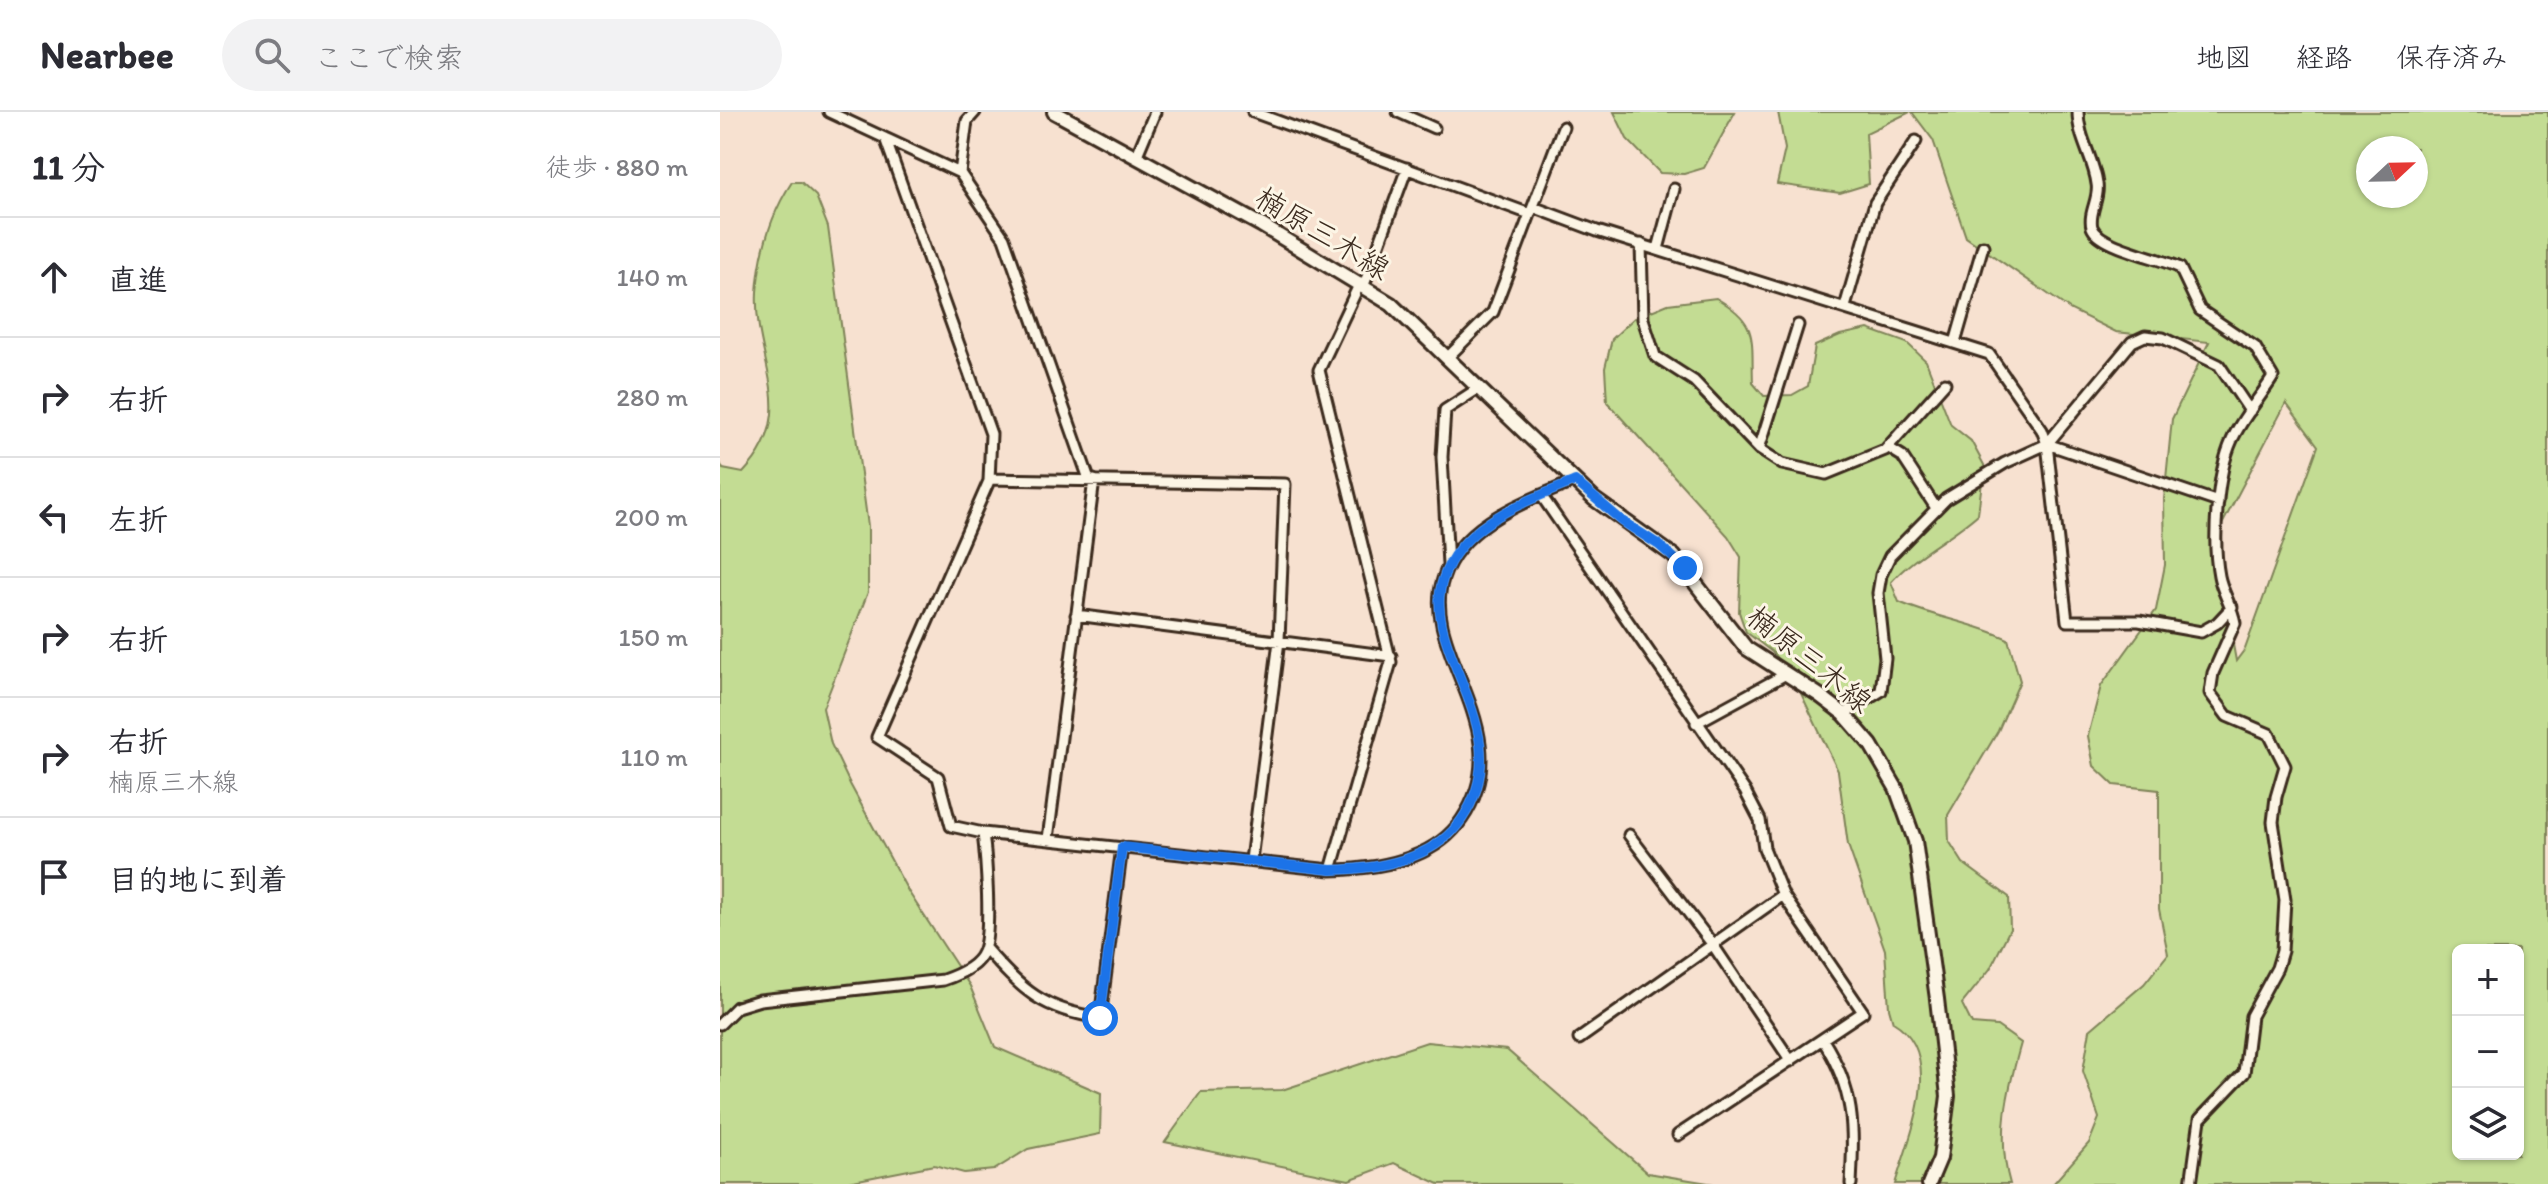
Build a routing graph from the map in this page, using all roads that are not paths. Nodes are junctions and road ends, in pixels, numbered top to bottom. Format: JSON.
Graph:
{"nodes":[{"id":1,"x":829,"y":112,"type":"edge"},
{"id":2,"x":975,"y":112,"type":"edge"},
{"id":3,"x":1054,"y":112,"type":"edge"},
{"id":4,"x":1155,"y":112,"type":"edge"},
{"id":5,"x":1253,"y":112,"type":"edge"},
{"id":6,"x":1398,"y":112,"type":"edge"},
{"id":7,"x":2078,"y":112,"type":"edge"},
{"id":8,"x":1563,"y":127,"type":"dead end"},
{"id":9,"x":1434,"y":128,"type":"dead end"},
{"id":10,"x":885,"y":138,"type":"junction"},
{"id":11,"x":1916,"y":141,"type":"dead end"},
{"id":12,"x":1137,"y":155,"type":"junction"},
{"id":13,"x":1407,"y":168,"type":"junction"},
{"id":14,"x":960,"y":173,"type":"junction"},
{"id":15,"x":1674,"y":189,"type":"dead end"},
{"id":16,"x":1532,"y":210,"type":"junction"},
{"id":17,"x":1641,"y":244,"type":"junction"},
{"id":18,"x":1983,"y":246,"type":"dead end"},
{"id":19,"x":1658,"y":249,"type":"junction"},
{"id":20,"x":1362,"y":284,"type":"junction"},
{"id":21,"x":1845,"y":307,"type":"junction"},
{"id":22,"x":1798,"y":325,"type":"dead end"},
{"id":23,"x":1955,"y":343,"type":"junction"},
{"id":24,"x":1447,"y":358,"type":"junction"},
{"id":25,"x":1945,"y":383,"type":"dead end"},
{"id":26,"x":1479,"y":388,"type":"junction"},
{"id":27,"x":2250,"y":411,"type":"junction"},
{"id":28,"x":2047,"y":444,"type":"junction"},
{"id":29,"x":1889,"y":448,"type":"junction"},
{"id":30,"x":1759,"y":449,"type":"junction"},
{"id":31,"x":989,"y":479,"type":"junction"},
{"id":32,"x":1091,"y":480,"type":"junction"},
{"id":33,"x":1575,"y":481,"type":"junction"},
{"id":34,"x":1541,"y":495,"type":"junction"},
{"id":35,"x":2218,"y":502,"type":"junction"},
{"id":36,"x":1936,"y":508,"type":"junction"},
{"id":37,"x":1448,"y":567,"type":"junction"},
{"id":38,"x":2232,"y":607,"type":"junction"},
{"id":39,"x":1076,"y":615,"type":"junction"},
{"id":40,"x":1279,"y":641,"type":"junction"},
{"id":41,"x":1391,"y":656,"type":"junction"},
{"id":42,"x":1786,"y":674,"type":"junction"},
{"id":43,"x":1844,"y":714,"type":"junction"},
{"id":44,"x":1696,"y":723,"type":"junction"},
{"id":45,"x":983,"y":833,"type":"junction"},
{"id":46,"x":1629,"y":835,"type":"dead end"},
{"id":47,"x":1048,"y":839,"type":"junction"},
{"id":48,"x":1122,"y":847,"type":"junction"},
{"id":49,"x":1251,"y":860,"type":"junction"},
{"id":50,"x":1331,"y":870,"type":"junction"},
{"id":51,"x":1783,"y":895,"type":"junction"},
{"id":52,"x":1713,"y":945,"type":"junction"},
{"id":53,"x":985,"y":948,"type":"junction"},
{"id":54,"x":720,"y":1024,"type":"edge"},
{"id":55,"x":1579,"y":1039,"type":"dead end"},
{"id":56,"x":1823,"y":1040,"type":"junction"},
{"id":57,"x":1791,"y":1061,"type":"junction"},
{"id":58,"x":1678,"y":1135,"type":"dead end"},
{"id":59,"x":1851,"y":1184,"type":"edge"},
{"id":60,"x":1929,"y":1184,"type":"edge"},
{"id":61,"x":2191,"y":1184,"type":"edge"}],
"edges":[{"from":1,"to":10,"type":"street"},
{"from":2,"to":14,"type":"street"},
{"from":3,"to":12,"type":"main road","name":"楠原三木線"},
{"from":4,"to":12,"type":"street"},
{"from":5,"to":13,"type":"street"},
{"from":6,"to":9,"type":"street"},
{"from":7,"to":27,"type":"street"},
{"from":8,"to":16,"type":"street"},
{"from":10,"to":14,"type":"street"},
{"from":10,"to":31,"type":"street"},
{"from":11,"to":21,"type":"street"},
{"from":12,"to":20,"type":"main road","name":"楠原三木線"},
{"from":13,"to":16,"type":"street"},
{"from":13,"to":20,"type":"street"},
{"from":14,"to":32,"type":"street"},
{"from":15,"to":19,"type":"street"},
{"from":16,"to":17,"type":"street"},
{"from":16,"to":24,"type":"street"},
{"from":17,"to":19,"type":"street"},
{"from":17,"to":30,"type":"street"},
{"from":18,"to":23,"type":"street"},
{"from":19,"to":21,"type":"street"},
{"from":20,"to":24,"type":"main road","name":"楠原三木線"},
{"from":20,"to":41,"type":"street"},
{"from":21,"to":23,"type":"street"},
{"from":22,"to":30,"type":"street"},
{"from":23,"to":28,"type":"street"},
{"from":24,"to":26,"type":"main road","name":"楠原三木線"},
{"from":25,"to":29,"type":"street"},
{"from":26,"to":33,"type":"main road","name":"楠原三木線"},
{"from":26,"to":37,"type":"street"},
{"from":27,"to":28,"type":"street"},
{"from":27,"to":35,"type":"street"},
{"from":28,"to":35,"type":"street"},
{"from":28,"to":36,"type":"street"},
{"from":28,"to":38,"type":"street"},
{"from":29,"to":30,"type":"street"},
{"from":29,"to":36,"type":"street"},
{"from":31,"to":32,"type":"street"},
{"from":31,"to":45,"type":"street"},
{"from":32,"to":39,"type":"street"},
{"from":32,"to":40,"type":"street"},
{"from":33,"to":34,"type":"street"},
{"from":33,"to":42,"type":"main road","name":"楠原三木線"},
{"from":34,"to":37,"type":"street"},
{"from":34,"to":44,"type":"street"},
{"from":35,"to":38,"type":"street"},
{"from":36,"to":43,"type":"street"},
{"from":37,"to":50,"type":"street"},
{"from":38,"to":61,"type":"street"},
{"from":39,"to":40,"type":"street"},
{"from":39,"to":47,"type":"street"},
{"from":40,"to":41,"type":"street"},
{"from":40,"to":49,"type":"street"},
{"from":41,"to":50,"type":"street"},
{"from":42,"to":43,"type":"main road","name":"楠原三木線"},
{"from":42,"to":44,"type":"street"},
{"from":43,"to":60,"type":"main road","name":"楠原三木線"},
{"from":44,"to":51,"type":"street"},
{"from":45,"to":47,"type":"street"},
{"from":45,"to":53,"type":"street"},
{"from":46,"to":52,"type":"street"},
{"from":47,"to":48,"type":"street"},
{"from":48,"to":49,"type":"street"},
{"from":48,"to":53,"type":"street"},
{"from":49,"to":50,"type":"street"},
{"from":51,"to":52,"type":"street"},
{"from":51,"to":56,"type":"street"},
{"from":52,"to":55,"type":"street"},
{"from":52,"to":57,"type":"street"},
{"from":53,"to":54,"type":"street"},
{"from":56,"to":57,"type":"street"},
{"from":56,"to":59,"type":"street"},
{"from":57,"to":58,"type":"street"}]}
